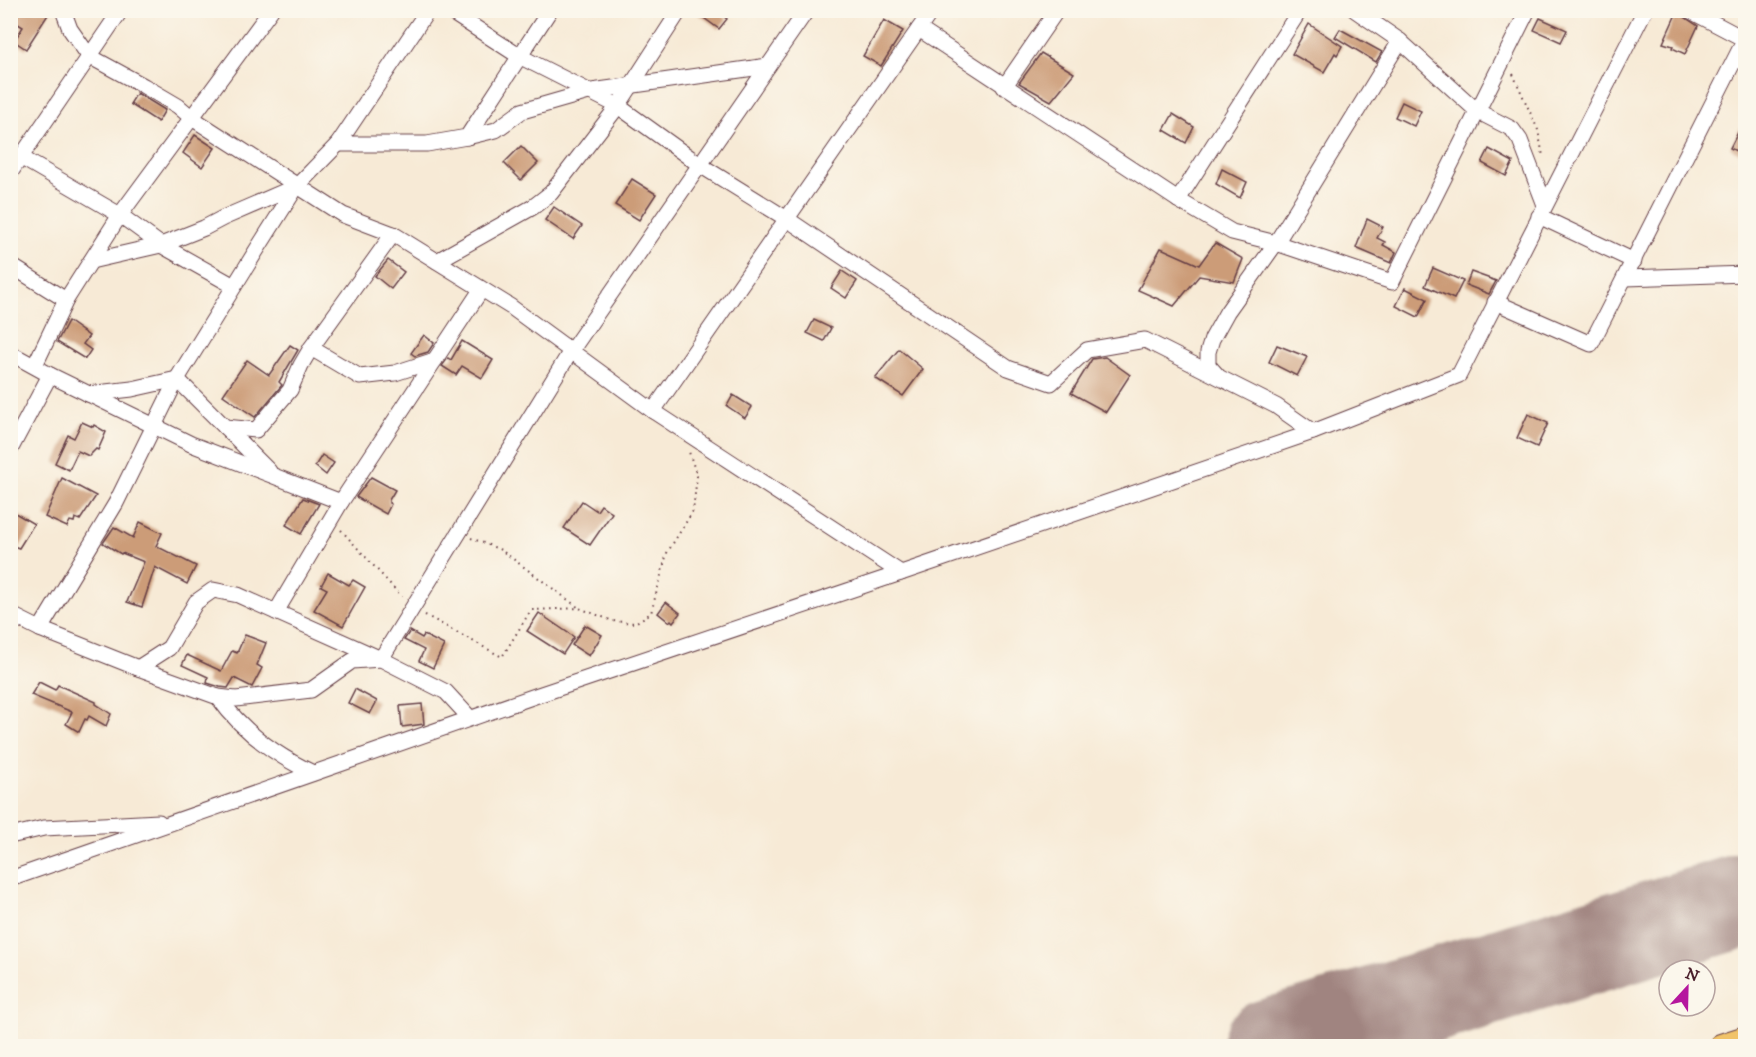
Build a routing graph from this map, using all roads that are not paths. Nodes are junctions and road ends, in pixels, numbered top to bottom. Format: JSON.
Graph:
{"nodes":[{"id":1,"x":63,"y":10,"type":"edge"},
{"id":2,"x":122,"y":10,"type":"edge"},
{"id":3,"x":271,"y":10,"type":"edge"},
{"id":4,"x":428,"y":10,"type":"edge"},
{"id":5,"x":448,"y":10,"type":"edge"},
{"id":6,"x":550,"y":10,"type":"edge"},
{"id":7,"x":680,"y":10,"type":"edge"},
{"id":8,"x":807,"y":10,"type":"edge"},
{"id":9,"x":932,"y":10,"type":"edge"},
{"id":10,"x":1057,"y":10,"type":"edge"},
{"id":11,"x":1300,"y":10,"type":"edge"},
{"id":12,"x":1355,"y":10,"type":"edge"},
{"id":13,"x":1528,"y":10,"type":"edge"},
{"id":14,"x":1645,"y":10,"type":"edge"},
{"id":15,"x":1689,"y":10,"type":"edge"},
{"id":16,"x":919,"y":29,"type":"junction"},
{"id":17,"x":1745,"y":39,"type":"edge"},
{"id":18,"x":1400,"y":41,"type":"junction"},
{"id":19,"x":89,"y":56,"type":"junction"},
{"id":20,"x":519,"y":56,"type":"junction"},
{"id":21,"x":768,"y":66,"type":"junction"},
{"id":22,"x":630,"y":86,"type":"junction"},
{"id":23,"x":1004,"y":87,"type":"junction"},
{"id":24,"x":592,"y":92,"type":"junction"},
{"id":25,"x":618,"y":106,"type":"junction"},
{"id":26,"x":1477,"y":111,"type":"junction"},
{"id":27,"x":192,"y":118,"type":"junction"},
{"id":28,"x":467,"y":137,"type":"junction"},
{"id":29,"x":338,"y":144,"type":"junction"},
{"id":30,"x":22,"y":158,"type":"junction"},
{"id":31,"x":700,"y":165,"type":"junction"},
{"id":32,"x":10,"y":173,"type":"edge"},
{"id":33,"x":297,"y":186,"type":"junction"},
{"id":34,"x":1178,"y":200,"type":"junction"},
{"id":35,"x":1542,"y":210,"type":"junction"},
{"id":36,"x":120,"y":215,"type":"junction"},
{"id":37,"x":787,"y":219,"type":"junction"},
{"id":38,"x":393,"y":234,"type":"junction"},
{"id":39,"x":1276,"y":243,"type":"junction"},
{"id":40,"x":161,"y":245,"type":"junction"},
{"id":41,"x":91,"y":261,"type":"junction"},
{"id":42,"x":437,"y":261,"type":"junction"},
{"id":43,"x":1634,"y":261,"type":"junction"},
{"id":44,"x":10,"y":265,"type":"edge"},
{"id":45,"x":1746,"y":274,"type":"edge"},
{"id":46,"x":1626,"y":278,"type":"junction"},
{"id":47,"x":234,"y":286,"type":"junction"},
{"id":48,"x":481,"y":290,"type":"junction"},
{"id":49,"x":66,"y":300,"type":"junction"},
{"id":50,"x":1495,"y":302,"type":"junction"},
{"id":51,"x":311,"y":348,"type":"junction"},
{"id":52,"x":571,"y":351,"type":"junction"},
{"id":53,"x":10,"y":353,"type":"edge"},
{"id":54,"x":435,"y":360,"type":"junction"},
{"id":55,"x":35,"y":365,"type":"junction"},
{"id":56,"x":50,"y":375,"type":"junction"},
{"id":57,"x":177,"y":380,"type":"junction"},
{"id":58,"x":88,"y":394,"type":"junction"},
{"id":59,"x":1276,"y":406,"type":"junction"},
{"id":60,"x":653,"y":411,"type":"junction"},
{"id":61,"x":154,"y":427,"type":"junction"},
{"id":62,"x":225,"y":427,"type":"junction"},
{"id":63,"x":1313,"y":432,"type":"junction"},
{"id":64,"x":10,"y":450,"type":"edge"},
{"id":65,"x":274,"y":476,"type":"junction"},
{"id":66,"x":341,"y":502,"type":"junction"},
{"id":67,"x":901,"y":573,"type":"junction"},
{"id":68,"x":276,"y":612,"type":"junction"},
{"id":69,"x":10,"y":614,"type":"edge"},
{"id":70,"x":40,"y":629,"type":"junction"},
{"id":71,"x":381,"y":659,"type":"junction"},
{"id":72,"x":138,"y":668,"type":"junction"},
{"id":73,"x":218,"y":697,"type":"junction"},
{"id":74,"x":470,"y":718,"type":"junction"},
{"id":75,"x":313,"y":773,"type":"junction"},
{"id":76,"x":176,"y":822,"type":"junction"},
{"id":77,"x":10,"y":836,"type":"edge"},
{"id":78,"x":10,"y":879,"type":"edge"},
{"id":79,"x":1746,"y":1038,"type":"edge"},
{"id":80,"x":1720,"y":1047,"type":"edge"}],
"edges":[{"from":1,"to":19,"type":"street"},
{"from":2,"to":19,"type":"street"},
{"from":3,"to":27,"type":"street"},
{"from":4,"to":29,"type":"street"},
{"from":5,"to":20,"type":"street"},
{"from":6,"to":20,"type":"street"},
{"from":7,"to":22,"type":"street"},
{"from":8,"to":21,"type":"street"},
{"from":9,"to":16,"type":"street"},
{"from":10,"to":23,"type":"street"},
{"from":11,"to":34,"type":"street"},
{"from":12,"to":18,"type":"street"},
{"from":13,"to":26,"type":"street"},
{"from":14,"to":35,"type":"street"},
{"from":15,"to":17,"type":"street"},
{"from":16,"to":23,"type":"street"},
{"from":16,"to":37,"type":"street"},
{"from":17,"to":43,"type":"street"},
{"from":18,"to":26,"type":"street"},
{"from":18,"to":39,"type":"street"},
{"from":19,"to":27,"type":"street"},
{"from":19,"to":30,"type":"street"},
{"from":20,"to":24,"type":"street"},
{"from":20,"to":28,"type":"street"},
{"from":21,"to":22,"type":"street"},
{"from":21,"to":31,"type":"street"},
{"from":22,"to":24,"type":"street"},
{"from":22,"to":25,"type":"street"},
{"from":23,"to":34,"type":"street"},
{"from":24,"to":25,"type":"street"},
{"from":24,"to":28,"type":"street"},
{"from":25,"to":31,"type":"street"},
{"from":25,"to":42,"type":"street"},
{"from":26,"to":35,"type":"street"},
{"from":26,"to":39,"type":"street"},
{"from":27,"to":33,"type":"street"},
{"from":27,"to":36,"type":"street"},
{"from":28,"to":29,"type":"street"},
{"from":29,"to":33,"type":"street"},
{"from":30,"to":32,"type":"street"},
{"from":30,"to":36,"type":"street"},
{"from":31,"to":37,"type":"street"},
{"from":31,"to":52,"type":"street"},
{"from":33,"to":38,"type":"street"},
{"from":33,"to":40,"type":"street"},
{"from":33,"to":47,"type":"street"},
{"from":34,"to":39,"type":"street"},
{"from":35,"to":43,"type":"street"},
{"from":35,"to":50,"type":"street"},
{"from":36,"to":40,"type":"street"},
{"from":36,"to":41,"type":"street"},
{"from":37,"to":59,"type":"street"},
{"from":37,"to":60,"type":"street"},
{"from":38,"to":42,"type":"street"},
{"from":38,"to":51,"type":"street"},
{"from":39,"to":59,"type":"street"},
{"from":40,"to":41,"type":"street"},
{"from":40,"to":47,"type":"street"},
{"from":41,"to":49,"type":"street"},
{"from":42,"to":48,"type":"street"},
{"from":43,"to":46,"type":"street"},
{"from":44,"to":49,"type":"street"},
{"from":45,"to":46,"type":"street"},
{"from":46,"to":50,"type":"street"},
{"from":47,"to":57,"type":"street"},
{"from":48,"to":52,"type":"street"},
{"from":48,"to":54,"type":"street"},
{"from":49,"to":55,"type":"street"},
{"from":50,"to":63,"type":"street"},
{"from":51,"to":54,"type":"street"},
{"from":51,"to":62,"type":"street"},
{"from":52,"to":60,"type":"street"},
{"from":52,"to":71,"type":"street"},
{"from":53,"to":55,"type":"street"},
{"from":54,"to":66,"type":"street"},
{"from":55,"to":56,"type":"street"},
{"from":56,"to":58,"type":"street"},
{"from":56,"to":64,"type":"street"},
{"from":57,"to":58,"type":"street"},
{"from":57,"to":61,"type":"street"},
{"from":57,"to":62,"type":"street"},
{"from":58,"to":61,"type":"street"},
{"from":59,"to":63,"type":"street"},
{"from":60,"to":67,"type":"street"},
{"from":61,"to":65,"type":"street"},
{"from":61,"to":70,"type":"street"},
{"from":62,"to":65,"type":"street"},
{"from":63,"to":67,"type":"street"},
{"from":65,"to":66,"type":"street"},
{"from":66,"to":68,"type":"street"},
{"from":67,"to":74,"type":"street"},
{"from":68,"to":71,"type":"street"},
{"from":68,"to":72,"type":"street"},
{"from":69,"to":70,"type":"street"},
{"from":70,"to":72,"type":"street"},
{"from":71,"to":73,"type":"street"},
{"from":71,"to":74,"type":"street"},
{"from":72,"to":73,"type":"street"},
{"from":73,"to":75,"type":"street"},
{"from":74,"to":75,"type":"street"},
{"from":75,"to":76,"type":"street"},
{"from":76,"to":77,"type":"street"},
{"from":76,"to":78,"type":"street"},
{"from":79,"to":80,"type":"highway"}]}
